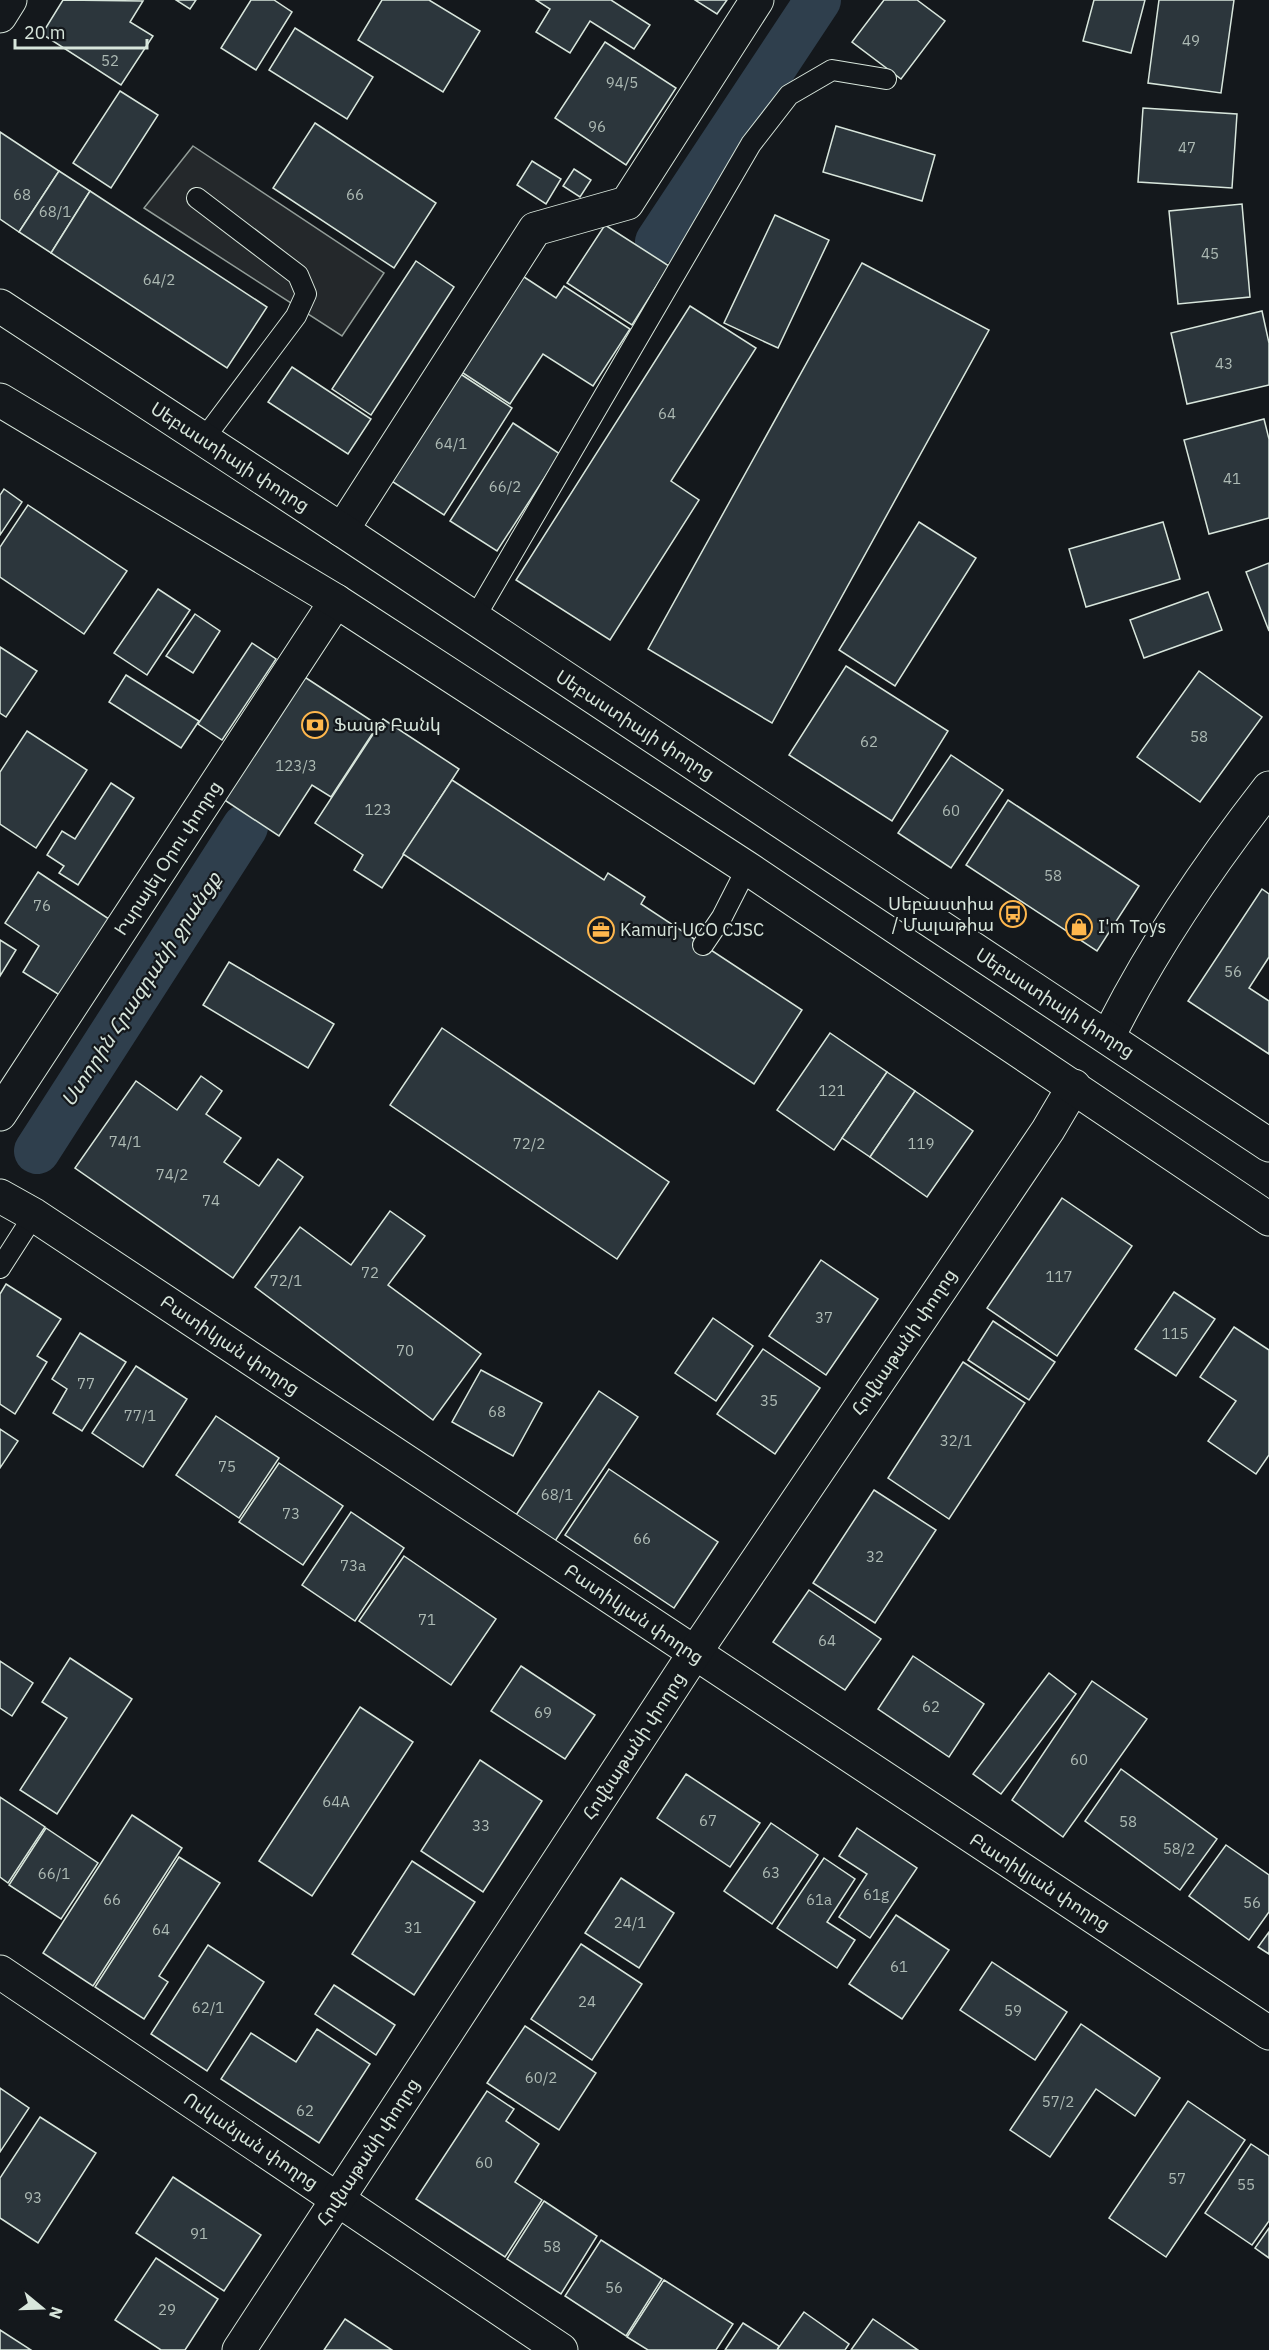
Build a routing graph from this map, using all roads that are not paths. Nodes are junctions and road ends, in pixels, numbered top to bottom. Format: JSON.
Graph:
{"nodes":[{"id":1,"x":10,"y":0,"type":"edge"},
{"id":2,"x":757,"y":0,"type":"edge"},
{"id":3,"x":0,"y":16,"type":"edge"},
{"id":4,"x":886,"y":79,"type":"dead end"},
{"id":5,"x":196,"y":198,"type":"dead end"},
{"id":6,"x":0,"y":306,"type":"edge"},
{"id":7,"x":0,"y":400,"type":"edge"},
{"id":8,"x":203,"y":440,"type":"junction"},
{"id":9,"x":342,"y":530,"type":"junction"},
{"id":10,"x":336,"y":601,"type":"junction"},
{"id":11,"x":474,"y":619,"type":"junction"},
{"id":12,"x":1269,"y":788,"type":"edge"},
{"id":13,"x":747,"y":868,"type":"junction"},
{"id":14,"x":703,"y":945,"type":"dead end"},
{"id":15,"x":1108,"y":1037,"type":"junction"},
{"id":16,"x":1074,"y":1086,"type":"junction"},
{"id":17,"x":0,"y":1114,"type":"edge"},
{"id":18,"x":1269,"y":1145,"type":"edge"},
{"id":19,"x":0,"y":1196,"type":"edge"},
{"id":20,"x":34,"y":1215,"type":"junction"},
{"id":21,"x":1269,"y":1218,"type":"edge"},
{"id":22,"x":0,"y":1268,"type":"edge"},
{"id":23,"x":694,"y":1654,"type":"junction"},
{"id":24,"x":0,"y":1972,"type":"edge"},
{"id":25,"x":1269,"y":2033,"type":"edge"},
{"id":26,"x":337,"y":2199,"type":"junction"},
{"id":27,"x":239,"y":2350,"type":"edge"},
{"id":28,"x":561,"y":2350,"type":"edge"}],
"edges":[{"from":1,"to":3,"type":"street"},
{"from":2,"to":9,"type":"street"},
{"from":4,"to":11,"type":"lane"},
{"from":5,"to":8,"type":"lane"},
{"from":6,"to":8,"type":"street","name":"Սեբաստիայի փողոց"},
{"from":7,"to":10,"type":"street"},
{"from":8,"to":9,"type":"street","name":"Սեբաստիայի փողոց"},
{"from":9,"to":11,"type":"street","name":"Սեբաստիայի փողոց"},
{"from":10,"to":13,"type":"street"},
{"from":10,"to":17,"type":"street","name":"Իսրայել Օրու փողոց"},
{"from":11,"to":15,"type":"street","name":"Սեբաստիայի փողոց"},
{"from":12,"to":15,"type":"street"},
{"from":13,"to":14,"type":"lane"},
{"from":13,"to":16,"type":"street"},
{"from":15,"to":18,"type":"street","name":"Սեբաստիայի փողոց"},
{"from":16,"to":21,"type":"street"},
{"from":16,"to":23,"type":"street","name":"Հովնաթանի փողոց"},
{"from":19,"to":20,"type":"street","name":"Բատիկյան փողոց"},
{"from":20,"to":22,"type":"lane"},
{"from":20,"to":23,"type":"street","name":"Բատիկյան փողոց"},
{"from":23,"to":25,"type":"street","name":"Բատիկյան փողոց"},
{"from":23,"to":26,"type":"street","name":"Հովնաթանի փողոց"},
{"from":24,"to":26,"type":"street","name":"Ոսկանյան փողոց"},
{"from":26,"to":27,"type":"street","name":"Հովնաթանի փողոց"},
{"from":26,"to":28,"type":"street","name":"Ոսկանյան փողոց"}]}
